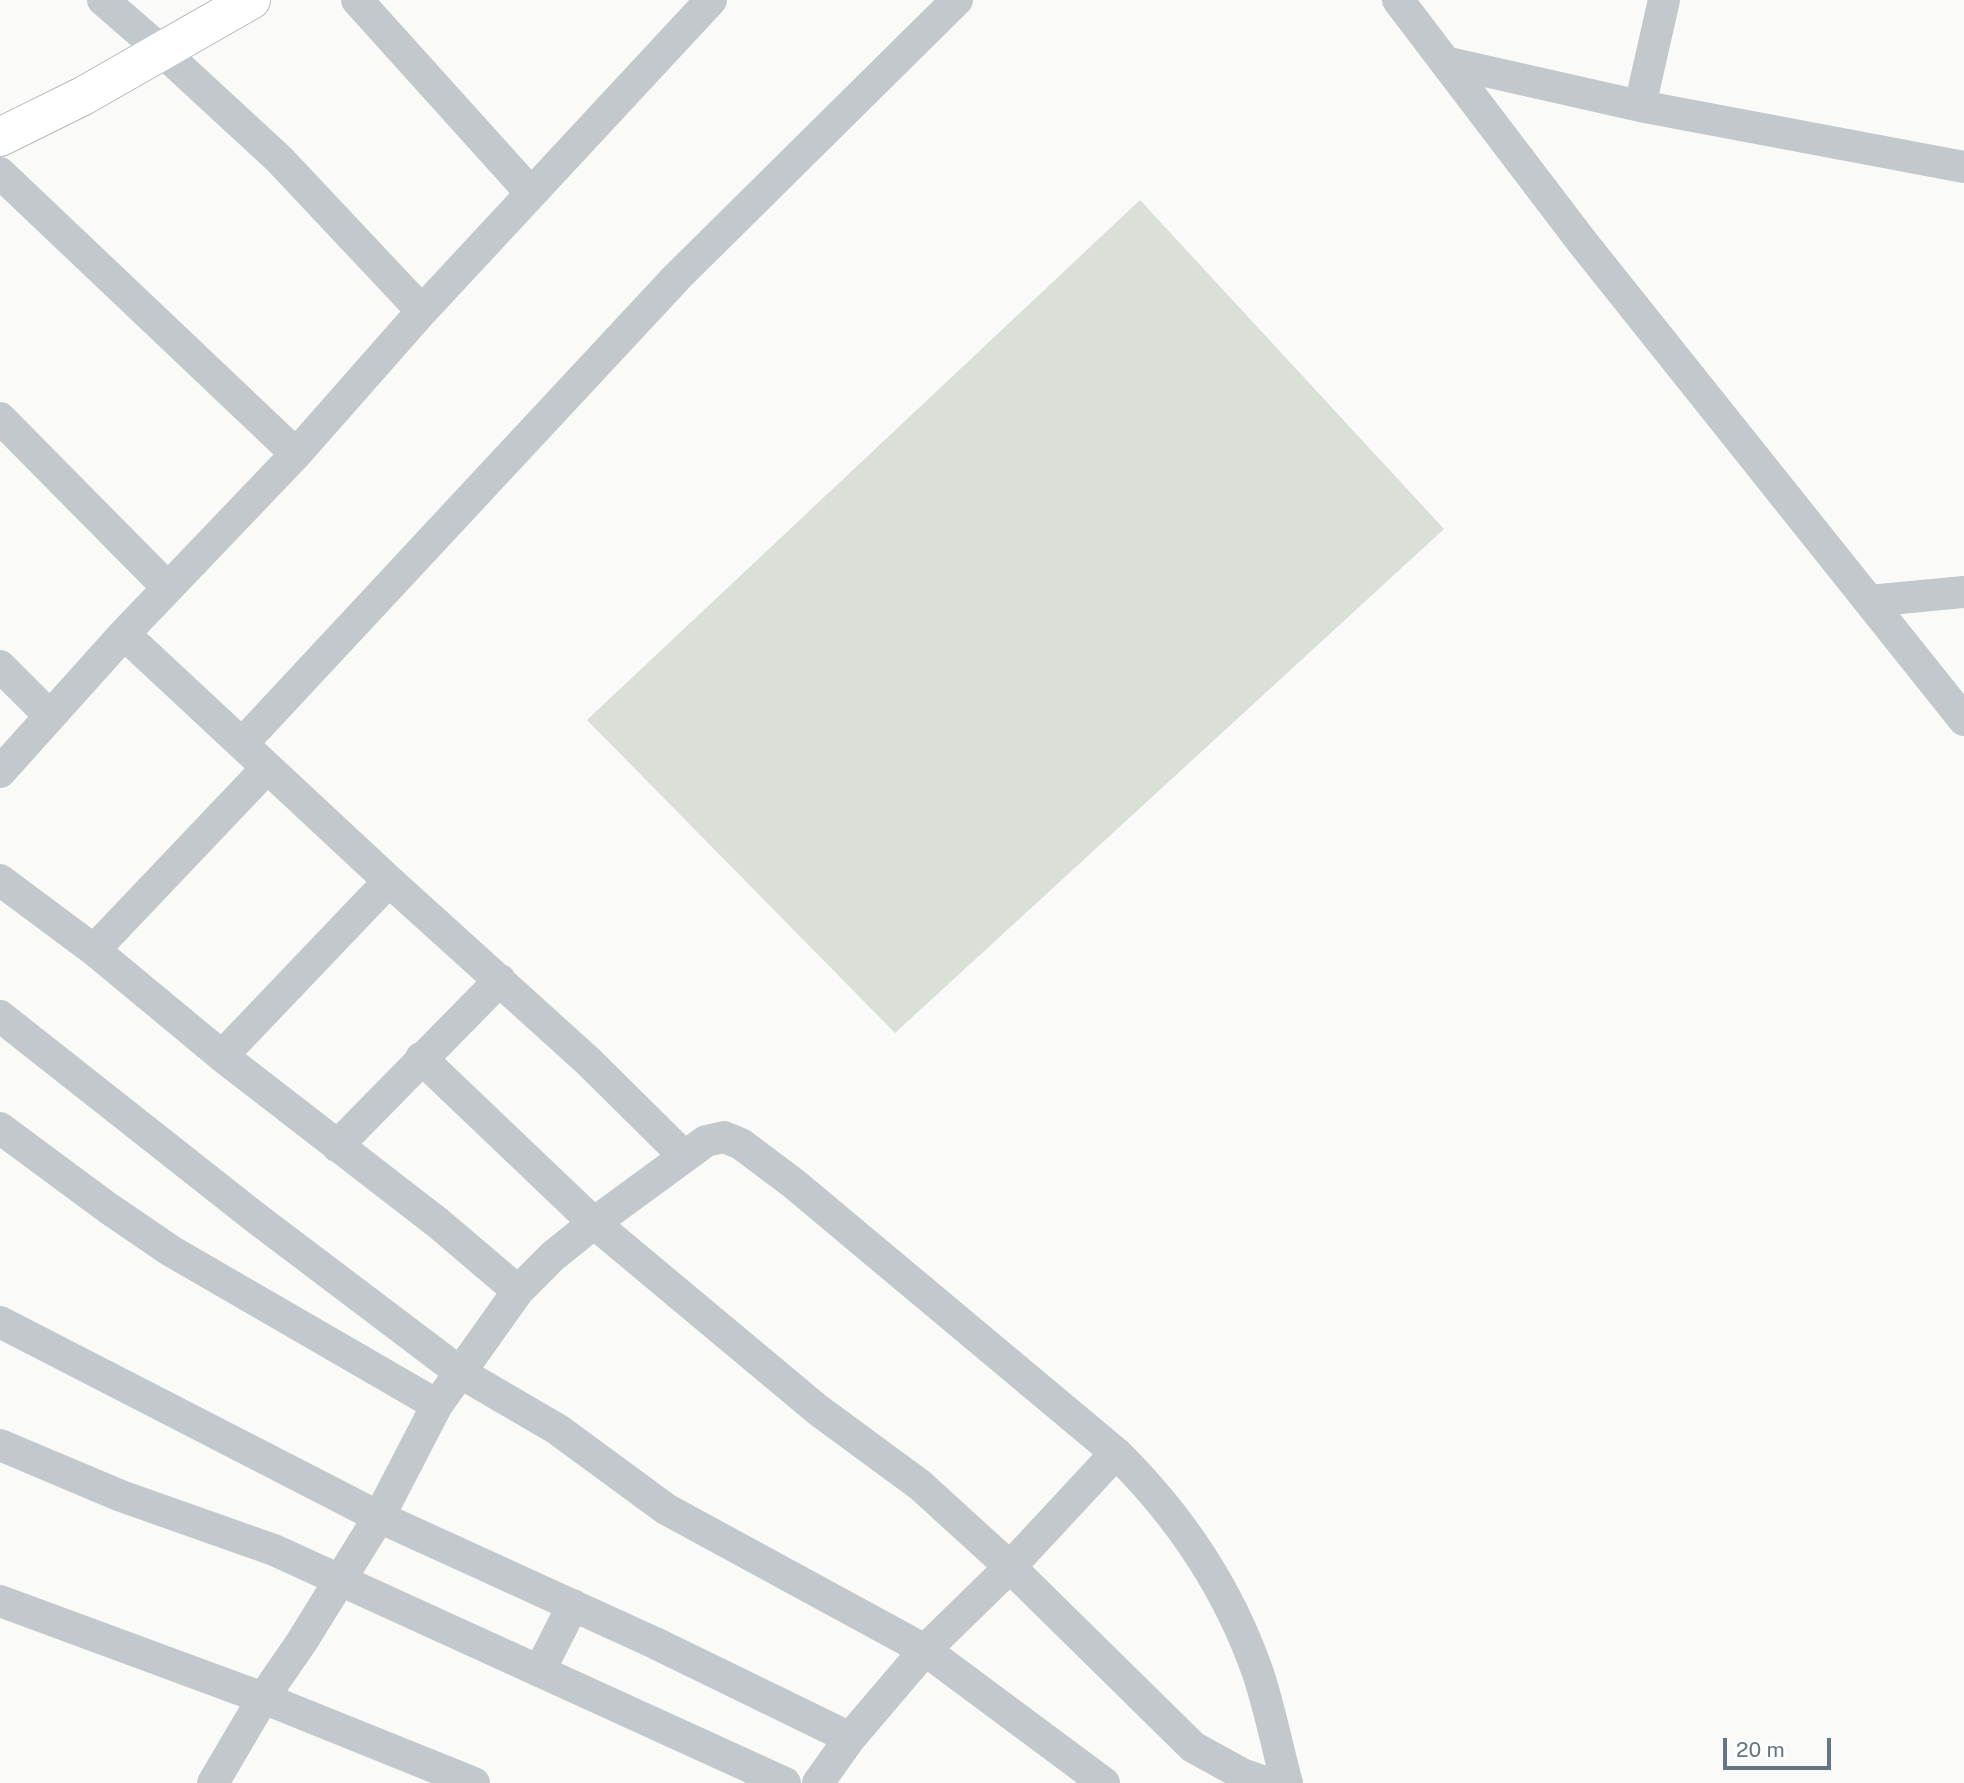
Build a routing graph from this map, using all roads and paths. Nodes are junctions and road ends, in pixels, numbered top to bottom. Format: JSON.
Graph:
{"nodes":[{"id":1,"x":103,"y":0,"type":"edge"},
{"id":2,"x":251,"y":0,"type":"edge"},
{"id":3,"x":357,"y":0,"type":"edge"},
{"id":4,"x":711,"y":0,"type":"edge"},
{"id":5,"x":957,"y":0,"type":"edge"},
{"id":6,"x":1398,"y":0,"type":"edge"},
{"id":7,"x":1664,"y":0,"type":"edge"},
{"id":8,"x":163,"y":52,"type":"junction"},
{"id":9,"x":1445,"y":62,"type":"junction"},
{"id":10,"x":1640,"y":106,"type":"junction"},
{"id":11,"x":0,"y":137,"type":"edge"},
{"id":12,"x":1964,"y":167,"type":"edge"},
{"id":13,"x":0,"y":173,"type":"edge"},
{"id":14,"x":531,"y":193,"type":"junction"},
{"id":15,"x":422,"y":311,"type":"junction"},
{"id":16,"x":0,"y":418,"type":"edge"},
{"id":17,"x":296,"y":454,"type":"junction"},
{"id":18,"x":168,"y":588,"type":"junction"},
{"id":19,"x":1964,"y":592,"type":"edge"},
{"id":20,"x":1868,"y":600,"type":"junction"},
{"id":21,"x":124,"y":634,"type":"junction"},
{"id":22,"x":0,"y":666,"type":"edge"},
{"id":23,"x":50,"y":716,"type":"junction"},
{"id":24,"x":1964,"y":720,"type":"edge"},
{"id":25,"x":242,"y":744,"type":"junction"},
{"id":26,"x":267,"y":768,"type":"junction"},
{"id":27,"x":0,"y":772,"type":"edge"},
{"id":28,"x":0,"y":880,"type":"edge"},
{"id":29,"x":389,"y":881,"type":"junction"},
{"id":30,"x":94,"y":950,"type":"junction"},
{"id":31,"x":499,"y":980,"type":"junction"},
{"id":32,"x":0,"y":1016,"type":"edge"},
{"id":33,"x":222,"y":1056,"type":"junction"},
{"id":34,"x":421,"y":1058,"type":"junction"},
{"id":35,"x":0,"y":1128,"type":"edge"},
{"id":36,"x":337,"y":1146,"type":"junction"},
{"id":37,"x":684,"y":1156,"type":"junction"},
{"id":38,"x":594,"y":1223,"type":"junction"},
{"id":39,"x":518,"y":1291,"type":"junction"},
{"id":40,"x":0,"y":1322,"type":"edge"},
{"id":41,"x":461,"y":1373,"type":"junction"},
{"id":42,"x":437,"y":1405,"type":"junction"},
{"id":43,"x":0,"y":1446,"type":"edge"},
{"id":44,"x":1116,"y":1453,"type":"junction"},
{"id":45,"x":379,"y":1517,"type":"junction"},
{"id":46,"x":1010,"y":1567,"type":"junction"},
{"id":47,"x":340,"y":1579,"type":"junction"},
{"id":48,"x":0,"y":1601,"type":"edge"},
{"id":49,"x":573,"y":1605,"type":"junction"},
{"id":50,"x":925,"y":1650,"type":"junction"},
{"id":51,"x":540,"y":1670,"type":"junction"},
{"id":52,"x":263,"y":1698,"type":"junction"},
{"id":53,"x":850,"y":1738,"type":"junction"},
{"id":54,"x":213,"y":1783,"type":"edge"},
{"id":55,"x":474,"y":1783,"type":"edge"},
{"id":56,"x":785,"y":1783,"type":"edge"},
{"id":57,"x":818,"y":1783,"type":"edge"},
{"id":58,"x":1104,"y":1783,"type":"edge"},
{"id":59,"x":1268,"y":1783,"type":"edge"},
{"id":60,"x":1287,"y":1783,"type":"edge"}],
"edges":[{"from":1,"to":8,"type":"street"},
{"from":2,"to":8,"type":"street"},
{"from":3,"to":14,"type":"street"},
{"from":4,"to":14,"type":"street"},
{"from":5,"to":25,"type":"street"},
{"from":6,"to":9,"type":"street"},
{"from":7,"to":10,"type":"street"},
{"from":8,"to":11,"type":"street"},
{"from":8,"to":15,"type":"street"},
{"from":9,"to":10,"type":"street"},
{"from":9,"to":20,"type":"street"},
{"from":10,"to":12,"type":"street"},
{"from":13,"to":17,"type":"street"},
{"from":14,"to":15,"type":"street"},
{"from":15,"to":17,"type":"street"},
{"from":16,"to":18,"type":"street"},
{"from":17,"to":18,"type":"street"},
{"from":18,"to":21,"type":"street"},
{"from":19,"to":20,"type":"street"},
{"from":20,"to":24,"type":"street"},
{"from":21,"to":23,"type":"street"},
{"from":21,"to":25,"type":"street"},
{"from":22,"to":23,"type":"street"},
{"from":23,"to":27,"type":"street"},
{"from":25,"to":26,"type":"street"},
{"from":26,"to":29,"type":"street"},
{"from":26,"to":30,"type":"street"},
{"from":28,"to":30,"type":"street"},
{"from":29,"to":31,"type":"street"},
{"from":29,"to":33,"type":"street"},
{"from":30,"to":33,"type":"street"},
{"from":31,"to":34,"type":"street"},
{"from":31,"to":37,"type":"street"},
{"from":32,"to":41,"type":"street"},
{"from":33,"to":36,"type":"street"},
{"from":34,"to":36,"type":"street"},
{"from":34,"to":38,"type":"street"},
{"from":35,"to":42,"type":"street"},
{"from":36,"to":39,"type":"street"},
{"from":37,"to":38,"type":"street"},
{"from":37,"to":44,"type":"street"},
{"from":38,"to":39,"type":"street"},
{"from":38,"to":46,"type":"street"},
{"from":39,"to":41,"type":"street"},
{"from":40,"to":45,"type":"street"},
{"from":41,"to":42,"type":"street"},
{"from":41,"to":50,"type":"street"},
{"from":42,"to":45,"type":"street"},
{"from":43,"to":47,"type":"street"},
{"from":44,"to":46,"type":"street"},
{"from":44,"to":60,"type":"street"},
{"from":45,"to":47,"type":"street"},
{"from":45,"to":49,"type":"street"},
{"from":46,"to":50,"type":"street"},
{"from":46,"to":59,"type":"street"},
{"from":47,"to":51,"type":"street"},
{"from":47,"to":52,"type":"street"},
{"from":48,"to":52,"type":"street"},
{"from":49,"to":51,"type":"street"},
{"from":49,"to":53,"type":"street"},
{"from":50,"to":53,"type":"street"},
{"from":50,"to":58,"type":"street"},
{"from":51,"to":56,"type":"street"},
{"from":52,"to":54,"type":"street"},
{"from":52,"to":55,"type":"street"},
{"from":53,"to":57,"type":"street"}]}
